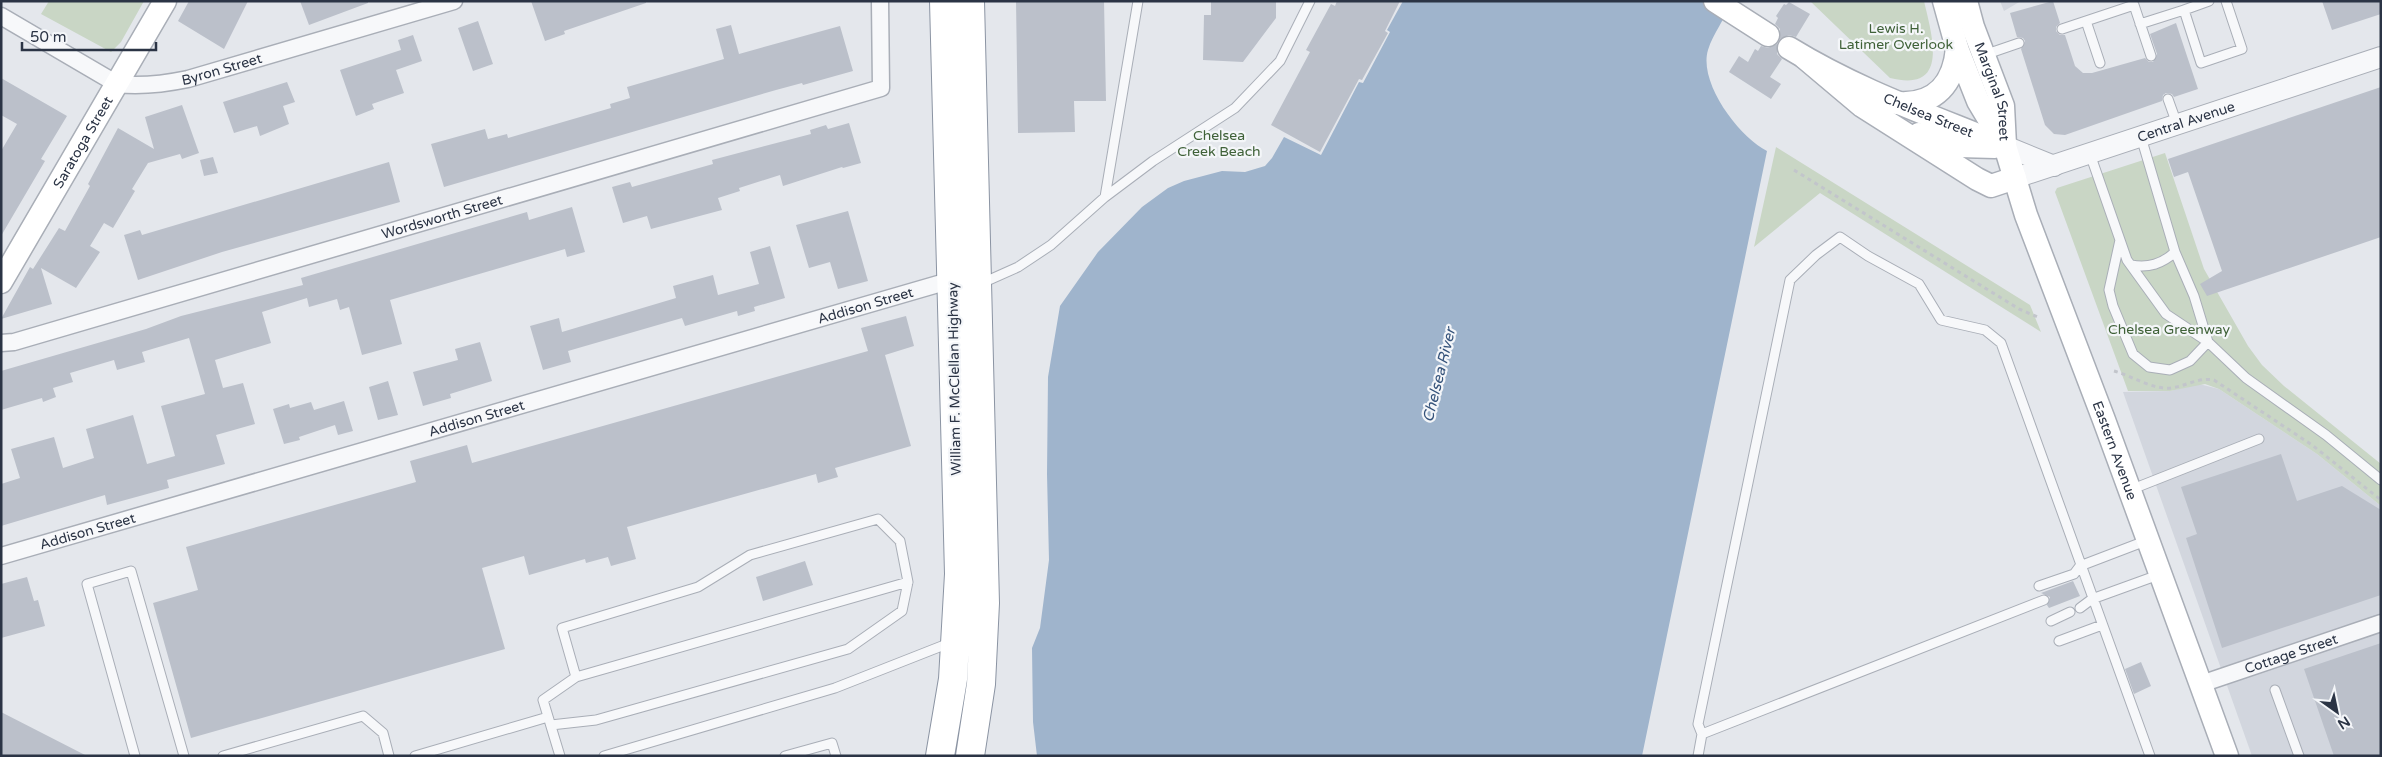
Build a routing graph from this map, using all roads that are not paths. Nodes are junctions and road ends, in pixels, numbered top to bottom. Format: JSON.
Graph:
{"nodes":[{"id":1,"x":165,"y":1,"type":"edge"},
{"id":2,"x":454,"y":1,"type":"edge"},
{"id":3,"x":880,"y":1,"type":"edge"},
{"id":4,"x":944,"y":1,"type":"edge"},
{"id":5,"x":970,"y":1,"type":"edge"},
{"id":6,"x":1138,"y":1,"type":"edge"},
{"id":7,"x":1310,"y":1,"type":"edge"},
{"id":8,"x":1715,"y":1,"type":"edge"},
{"id":9,"x":1944,"y":1,"type":"edge"},
{"id":10,"x":1966,"y":1,"type":"edge"},
{"id":11,"x":2209,"y":1,"type":"edge"},
{"id":12,"x":2226,"y":1,"type":"edge"},
{"id":13,"x":2184,"y":10,"type":"junction"},
{"id":14,"x":1,"y":16,"type":"edge"},
{"id":15,"x":2086,"y":21,"type":"junction"},
{"id":16,"x":2140,"y":24,"type":"junction"},
{"id":17,"x":2062,"y":29,"type":"dead end"},
{"id":18,"x":1768,"y":35,"type":"dead end"},
{"id":19,"x":2019,"y":43,"type":"dead end"},
{"id":20,"x":1958,"y":48,"type":"junction"},
{"id":21,"x":1984,"y":55,"type":"junction"},
{"id":22,"x":2151,"y":56,"type":"dead end"},
{"id":23,"x":2381,"y":57,"type":"edge"},
{"id":24,"x":2100,"y":63,"type":"dead end"},
{"id":25,"x":117,"y":84,"type":"junction"},
{"id":26,"x":2168,"y":99,"type":"dead end"},
{"id":27,"x":1895,"y":103,"type":"junction"},
{"id":28,"x":1877,"y":116,"type":"junction"},
{"id":29,"x":2177,"y":125,"type":"junction"},
{"id":30,"x":2141,"y":137,"type":"junction"},
{"id":31,"x":2005,"y":146,"type":"junction"},
{"id":32,"x":2090,"y":154,"type":"junction"},
{"id":33,"x":2054,"y":166,"type":"junction"},
{"id":34,"x":2015,"y":178,"type":"junction"},
{"id":35,"x":1991,"y":186,"type":"joint"},
{"id":36,"x":1105,"y":197,"type":"junction"},
{"id":37,"x":2120,"y":239,"type":"junction"},
{"id":38,"x":2175,"y":252,"type":"junction"},
{"id":39,"x":2131,"y":265,"type":"junction"},
{"id":40,"x":1,"y":282,"type":"edge"},
{"id":41,"x":965,"y":282,"type":"junction"},
{"id":42,"x":2208,"y":342,"type":"junction"},
{"id":43,"x":1,"y":343,"type":"edge"},
{"id":44,"x":2259,"y":439,"type":"dead end"},
{"id":45,"x":2381,"y":480,"type":"edge"},
{"id":46,"x":2130,"y":490,"type":"junction"},
{"id":47,"x":2148,"y":540,"type":"junction"},
{"id":48,"x":1,"y":556,"type":"edge"},
{"id":49,"x":2080,"y":566,"type":"junction"},
{"id":50,"x":2161,"y":574,"type":"junction"},
{"id":51,"x":908,"y":582,"type":"junction"},
{"id":52,"x":2039,"y":586,"type":"dead end"},
{"id":53,"x":2092,"y":599,"type":"junction"},
{"id":54,"x":2044,"y":600,"type":"dead end"},
{"id":55,"x":2080,"y":608,"type":"dead end"},
{"id":56,"x":2070,"y":612,"type":"dead end"},
{"id":57,"x":2051,"y":621,"type":"dead end"},
{"id":58,"x":2381,"y":623,"type":"edge"},
{"id":59,"x":2102,"y":625,"type":"junction"},
{"id":60,"x":957,"y":640,"type":"junction"},
{"id":61,"x":2059,"y":641,"type":"dead end"},
{"id":62,"x":576,"y":677,"type":"junction"},
{"id":63,"x":2201,"y":684,"type":"junction"},
{"id":64,"x":2274,"y":690,"type":"dead end"},
{"id":65,"x":550,"y":721,"type":"junction"},
{"id":66,"x":1702,"y":734,"type":"junction"},
{"id":67,"x":135,"y":756,"type":"edge"},
{"id":68,"x":184,"y":756,"type":"edge"},
{"id":69,"x":223,"y":756,"type":"edge"},
{"id":70,"x":389,"y":756,"type":"edge"},
{"id":71,"x":415,"y":756,"type":"edge"},
{"id":72,"x":560,"y":756,"type":"edge"},
{"id":73,"x":604,"y":756,"type":"edge"},
{"id":74,"x":785,"y":756,"type":"edge"},
{"id":75,"x":836,"y":756,"type":"edge"},
{"id":76,"x":940,"y":756,"type":"edge"},
{"id":77,"x":970,"y":756,"type":"edge"},
{"id":78,"x":1698,"y":756,"type":"edge"},
{"id":79,"x":2150,"y":756,"type":"edge"},
{"id":80,"x":2227,"y":756,"type":"edge"},
{"id":81,"x":2299,"y":756,"type":"edge"}],
"edges":[{"from":1,"to":25,"type":"main road","name":"Saratoga Street"},
{"from":2,"to":25,"type":"street","name":"Byron Street"},
{"from":3,"to":43,"type":"street","name":"Wordsworth Street"},
{"from":4,"to":41,"type":"highway","name":"William F. McClellan Highway"},
{"from":5,"to":41,"type":"highway","name":"William F. McClellan Highway"},
{"from":6,"to":36,"type":"lane"},
{"from":7,"to":36,"type":"lane"},
{"from":8,"to":18,"type":"main road"},
{"from":9,"to":20,"type":"main road","name":"Marginal Street"},
{"from":10,"to":21,"type":"main road","name":"Marginal Street"},
{"from":11,"to":13,"type":"lane"},
{"from":12,"to":13,"type":"lane"},
{"from":13,"to":16,"type":"lane"},
{"from":14,"to":25,"type":"street","name":"Byron Street"},
{"from":15,"to":16,"type":"lane"},
{"from":15,"to":17,"type":"lane"},
{"from":15,"to":24,"type":"lane"},
{"from":16,"to":22,"type":"lane"},
{"from":19,"to":21,"type":"lane"},
{"from":20,"to":27,"type":"main road"},
{"from":20,"to":31,"type":"main road","name":"Marginal Street"},
{"from":21,"to":31,"type":"main road","name":"Marginal Street"},
{"from":23,"to":29,"type":"street","name":"Central Avenue"},
{"from":25,"to":40,"type":"main road","name":"Saratoga Street"},
{"from":26,"to":29,"type":"lane"},
{"from":27,"to":28,"type":"main road","name":"Chelsea Street"},
{"from":27,"to":31,"type":"main road","name":"Chelsea Street"},
{"from":28,"to":31,"type":"main road"},
{"from":28,"to":35,"type":"main road","name":"Chelsea Street"},
{"from":29,"to":30,"type":"street","name":"Central Avenue"},
{"from":30,"to":32,"type":"street","name":"Central Avenue"},
{"from":30,"to":38,"type":"lane"},
{"from":31,"to":33,"type":"street","name":"Chelsea Street"},
{"from":31,"to":34,"type":"main road","name":"Eastern Avenue"},
{"from":32,"to":33,"type":"street","name":"Central Avenue"},
{"from":32,"to":37,"type":"lane"},
{"from":33,"to":34,"type":"street","name":"Central Avenue"},
{"from":34,"to":35,"type":"main road","name":"Central Avenue"},
{"from":34,"to":46,"type":"main road","name":"Eastern Avenue"},
{"from":36,"to":41,"type":"lane"},
{"from":37,"to":39,"type":"lane"},
{"from":37,"to":42,"type":"lane"},
{"from":38,"to":39,"type":"lane"},
{"from":38,"to":42,"type":"lane"},
{"from":39,"to":42,"type":"lane"},
{"from":41,"to":48,"type":"street","name":"Addison Street"},
{"from":41,"to":60,"type":"highway","name":"William F. McClellan Highway"},
{"from":41,"to":77,"type":"highway","name":"William F. McClellan Highway"},
{"from":42,"to":45,"type":"lane"},
{"from":44,"to":46,"type":"lane"},
{"from":46,"to":47,"type":"main road","name":"Eastern Avenue"},
{"from":47,"to":49,"type":"lane"},
{"from":47,"to":50,"type":"main road","name":"Eastern Avenue"},
{"from":49,"to":52,"type":"lane"},
{"from":49,"to":53,"type":"lane"},
{"from":49,"to":66,"type":"lane"},
{"from":50,"to":53,"type":"lane"},
{"from":50,"to":63,"type":"main road","name":"Eastern Avenue"},
{"from":51,"to":62,"type":"lane"},
{"from":51,"to":62,"type":"lane"},
{"from":51,"to":65,"type":"lane"},
{"from":53,"to":55,"type":"lane"},
{"from":53,"to":59,"type":"lane"},
{"from":54,"to":66,"type":"lane"},
{"from":56,"to":57,"type":"lane"},
{"from":58,"to":63,"type":"street","name":"Cottage Street"},
{"from":59,"to":61,"type":"lane"},
{"from":59,"to":79,"type":"lane"},
{"from":60,"to":73,"type":"lane"},
{"from":60,"to":76,"type":"highway","name":"William F. McClellan Highway"},
{"from":62,"to":65,"type":"lane"},
{"from":63,"to":80,"type":"main road","name":"Eastern Avenue"},
{"from":64,"to":81,"type":"lane"},
{"from":65,"to":71,"type":"lane"},
{"from":65,"to":72,"type":"lane"},
{"from":66,"to":78,"type":"lane"},
{"from":67,"to":68,"type":"lane"},
{"from":69,"to":70,"type":"lane"},
{"from":74,"to":75,"type":"lane"}]}
